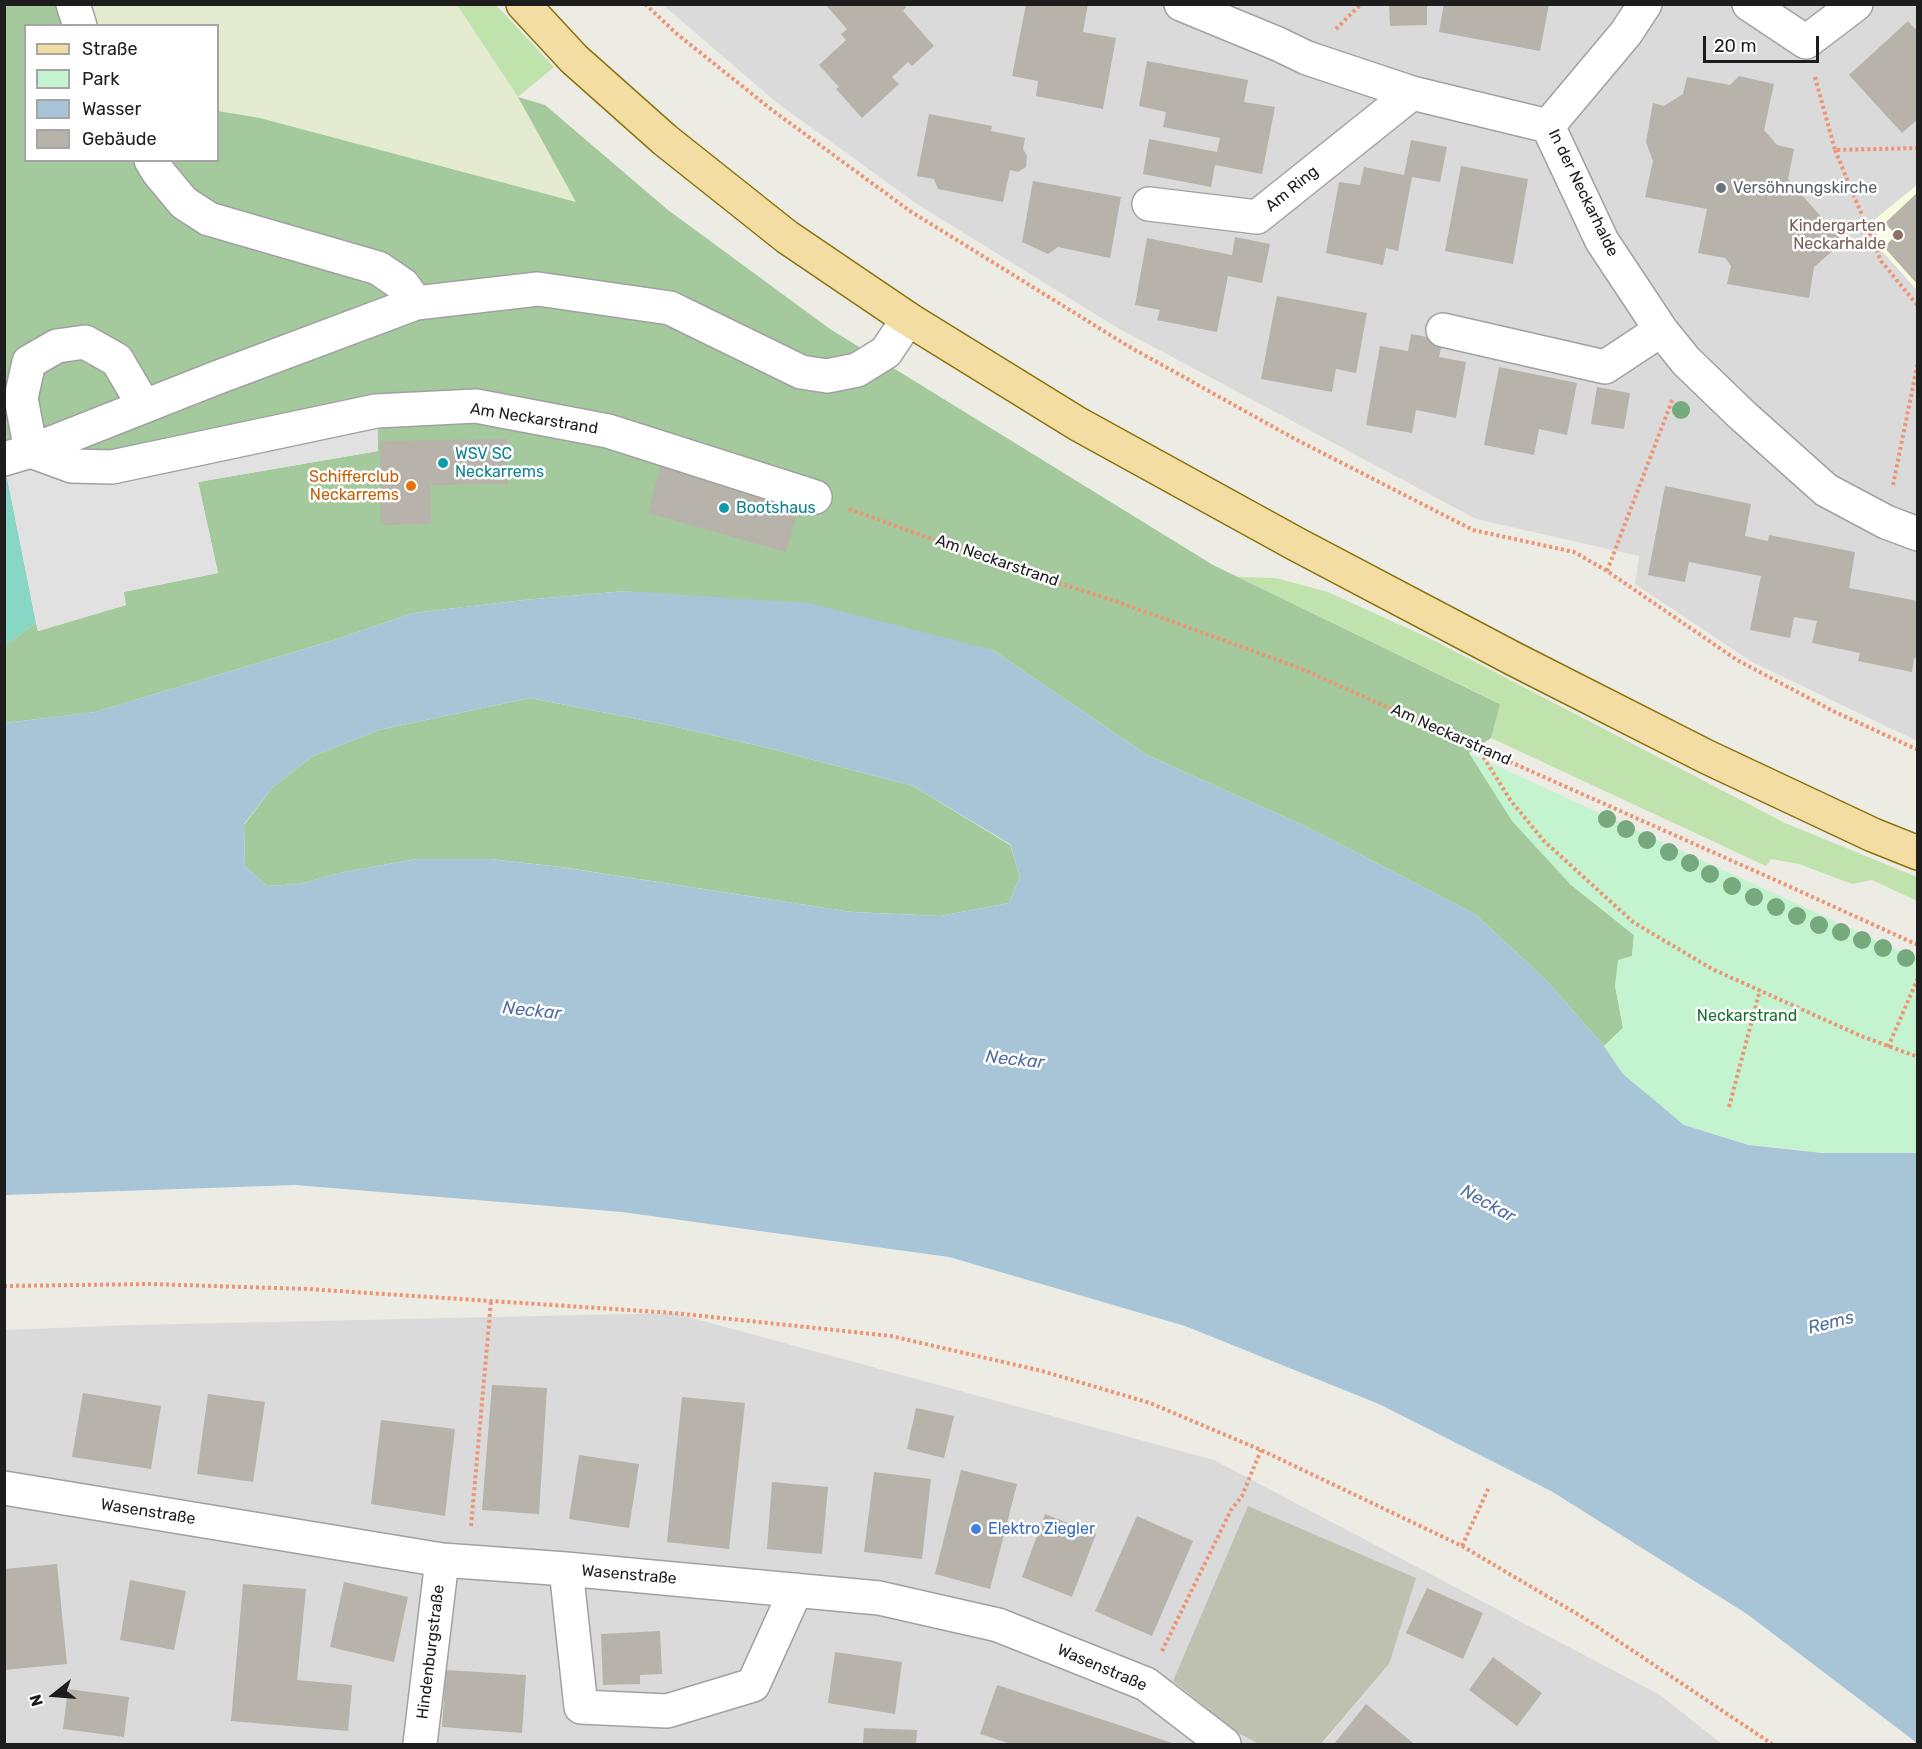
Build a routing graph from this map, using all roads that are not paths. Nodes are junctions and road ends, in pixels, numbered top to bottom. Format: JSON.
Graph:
{"nodes":[{"id":1,"x":73,"y":4,"type":"edge"},
{"id":2,"x":524,"y":4,"type":"edge"},
{"id":3,"x":1180,"y":4,"type":"edge"},
{"id":4,"x":1645,"y":4,"type":"edge"},
{"id":5,"x":1749,"y":4,"type":"edge"},
{"id":6,"x":1856,"y":4,"type":"edge"},
{"id":7,"x":79,"y":24,"type":"edge"},
{"id":8,"x":1412,"y":93,"type":"junction"},
{"id":9,"x":1548,"y":126,"type":"junction"},
{"id":10,"x":152,"y":162,"type":"edge"},
{"id":11,"x":1149,"y":204,"type":"dead end"},
{"id":12,"x":416,"y":303,"type":"junction"},
{"id":13,"x":908,"y":319,"type":"junction"},
{"id":14,"x":1443,"y":330,"type":"dead end"},
{"id":15,"x":1661,"y":330,"type":"junction"},
{"id":16,"x":144,"y":406,"type":"junction"},
{"id":17,"x":18,"y":455,"type":"edge"},
{"id":18,"x":815,"y":497,"type":"road end"},
{"id":19,"x":1917,"y":534,"type":"edge"},
{"id":20,"x":1917,"y":853,"type":"edge"},
{"id":21,"x":4,"y":1488,"type":"edge"},
{"id":22,"x":455,"y":1561,"type":"junction"},
{"id":23,"x":566,"y":1569,"type":"junction"},
{"id":24,"x":796,"y":1590,"type":"junction"},
{"id":25,"x":420,"y":1744,"type":"edge"},
{"id":26,"x":1224,"y":1744,"type":"edge"}],
"edges":[{"from":1,"to":7,"type":"street"},
{"from":2,"to":13,"type":"main road"},
{"from":3,"to":8,"type":"street"},
{"from":4,"to":9,"type":"street","name":"In der Neckarhalde"},
{"from":5,"to":6,"type":"street"},
{"from":8,"to":9,"type":"street"},
{"from":8,"to":11,"type":"street","name":"Am Ring"},
{"from":9,"to":15,"type":"street","name":"In der Neckarhalde"},
{"from":10,"to":12,"type":"street"},
{"from":12,"to":13,"type":"street"},
{"from":12,"to":16,"type":"street"},
{"from":13,"to":20,"type":"main road"},
{"from":14,"to":15,"type":"street"},
{"from":15,"to":19,"type":"street","name":"In der Neckarhalde"},
{"from":16,"to":17,"type":"street"},
{"from":16,"to":17,"type":"street"},
{"from":17,"to":18,"type":"street","name":"Am Neckarstrand"},
{"from":21,"to":22,"type":"street","name":"Wasenstraße"},
{"from":22,"to":23,"type":"street","name":"Wasenstraße"},
{"from":22,"to":25,"type":"street","name":"Hindenburgstraße"},
{"from":23,"to":24,"type":"street","name":"Wasenstraße"},
{"from":23,"to":24,"type":"street"},
{"from":24,"to":26,"type":"street","name":"Wasenstraße"}]}
